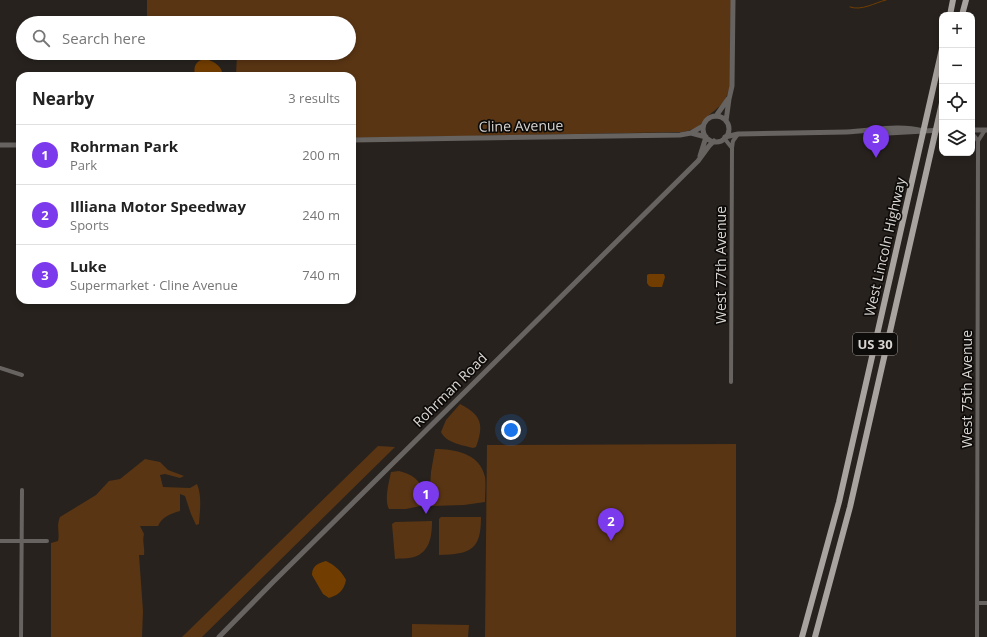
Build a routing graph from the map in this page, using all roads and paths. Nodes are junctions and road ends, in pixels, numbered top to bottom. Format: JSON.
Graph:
{"nodes":[{"id":1,"x":733,"y":0,"type":"edge"},
{"id":2,"x":953,"y":0,"type":"edge"},
{"id":3,"x":966,"y":0,"type":"edge"},
{"id":4,"x":951,"y":12,"type":"edge"},
{"id":5,"x":963,"y":12,"type":"edge"},
{"id":6,"x":939,"y":62,"type":"edge"},
{"id":7,"x":729,"y":99,"type":"junction"},
{"id":8,"x":716,"y":116,"type":"junction"},
{"id":9,"x":726,"y":122,"type":"junction"},
{"id":10,"x":703,"y":126,"type":"junction"},
{"id":11,"x":975,"y":130,"type":"edge"},
{"id":12,"x":986,"y":130,"type":"edge"},
{"id":13,"x":923,"y":131,"type":"junction"},
{"id":14,"x":939,"y":131,"type":"edge"},
{"id":15,"x":691,"y":133,"type":"junction"},
{"id":16,"x":738,"y":134,"type":"junction"},
{"id":17,"x":706,"y":137,"type":"junction"},
{"id":18,"x":724,"y":138,"type":"junction"},
{"id":19,"x":975,"y":138,"type":"edge"},
{"id":20,"x":356,"y":140,"type":"edge"},
{"id":21,"x":714,"y":141,"type":"junction"},
{"id":22,"x":978,"y":142,"type":"junction"},
{"id":23,"x":0,"y":145,"type":"edge"},
{"id":24,"x":16,"y":145,"type":"edge"},
{"id":25,"x":732,"y":148,"type":"junction"},
{"id":26,"x":698,"y":161,"type":"junction"},
{"id":27,"x":0,"y":368,"type":"edge"},
{"id":28,"x":22,"y":375,"type":"dead end"},
{"id":29,"x":731,"y":382,"type":"dead end"},
{"id":30,"x":22,"y":490,"type":"dead end"},
{"id":31,"x":0,"y":541,"type":"edge"},
{"id":32,"x":22,"y":541,"type":"junction"},
{"id":33,"x":47,"y":541,"type":"dead end"},
{"id":34,"x":977,"y":603,"type":"junction"},
{"id":35,"x":987,"y":603,"type":"edge"},
{"id":36,"x":21,"y":637,"type":"edge"},
{"id":37,"x":220,"y":637,"type":"edge"},
{"id":38,"x":802,"y":637,"type":"edge"},
{"id":39,"x":815,"y":637,"type":"edge"},
{"id":40,"x":977,"y":637,"type":"edge"}],
"edges":[{"from":1,"to":7,"type":"street"},
{"from":2,"to":4,"type":"main road"},
{"from":3,"to":5,"type":"main road"},
{"from":6,"to":13,"type":"main road","name":"West Lincoln Highway","number":"US 30"},
{"from":7,"to":8,"type":"street"},
{"from":7,"to":9,"type":"street"},
{"from":8,"to":9,"type":"street"},
{"from":8,"to":10,"type":"street"},
{"from":9,"to":16,"type":"street"},
{"from":9,"to":18,"type":"street"},
{"from":10,"to":15,"type":"street","name":"Cline Avenue"},
{"from":10,"to":17,"type":"street"},
{"from":11,"to":12,"type":"street"},
{"from":12,"to":22,"type":"street"},
{"from":13,"to":14,"type":"street"},
{"from":13,"to":16,"type":"street"},
{"from":13,"to":38,"type":"main road","name":"West Lincoln Highway","number":"US 30"},
{"from":14,"to":39,"type":"main road","name":"West Lincoln Highway","number":"US 30"},
{"from":15,"to":17,"type":"street","name":"Cline Avenue"},
{"from":15,"to":20,"type":"street","name":"Cline Avenue"},
{"from":16,"to":18,"type":"street"},
{"from":16,"to":25,"type":"street","name":"West 77th Avenue"},
{"from":17,"to":21,"type":"street"},
{"from":17,"to":26,"type":"street","name":"Rohrman Road"},
{"from":18,"to":21,"type":"street"},
{"from":18,"to":25,"type":"street"},
{"from":19,"to":22,"type":"street"},
{"from":21,"to":26,"type":"street","name":"Rohrman Road"},
{"from":22,"to":34,"type":"street","name":"West 75th Avenue"},
{"from":23,"to":24,"type":"street"},
{"from":25,"to":29,"type":"street","name":"West 77th Avenue"},
{"from":26,"to":37,"type":"street","name":"Rohrman Road"},
{"from":27,"to":28,"type":"street"},
{"from":30,"to":32,"type":"street"},
{"from":31,"to":32,"type":"street"},
{"from":32,"to":33,"type":"street"},
{"from":32,"to":36,"type":"street"},
{"from":34,"to":35,"type":"street"},
{"from":34,"to":40,"type":"street","name":"West 75th Avenue"}]}
